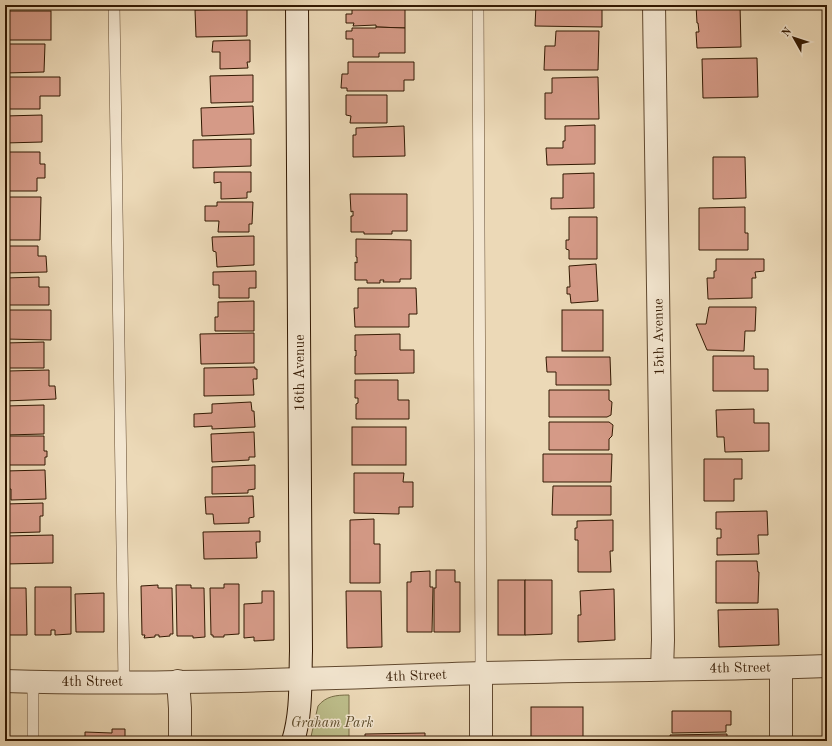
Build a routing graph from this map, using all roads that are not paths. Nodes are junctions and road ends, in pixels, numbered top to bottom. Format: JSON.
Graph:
{"nodes":[{"id":1,"x":114,"y":5,"type":"edge"},
{"id":2,"x":297,"y":5,"type":"edge"},
{"id":3,"x":478,"y":5,"type":"edge"},
{"id":4,"x":654,"y":5,"type":"edge"},
{"id":5,"x":827,"y":666,"type":"edge"},
{"id":6,"x":781,"y":668,"type":"junction"},
{"id":7,"x":662,"y":669,"type":"junction"},
{"id":8,"x":481,"y":673,"type":"junction"},
{"id":9,"x":301,"y":680,"type":"junction"},
{"id":10,"x":5,"y":681,"type":"edge"},
{"id":11,"x":178,"y":681,"type":"junction"},
{"id":12,"x":34,"y":682,"type":"junction"},
{"id":13,"x":124,"y":682,"type":"junction"},
{"id":14,"x":33,"y":741,"type":"edge"},
{"id":15,"x":180,"y":741,"type":"edge"},
{"id":16,"x":293,"y":741,"type":"edge"},
{"id":17,"x":481,"y":741,"type":"edge"},
{"id":18,"x":781,"y":741,"type":"edge"}],
"edges":[{"from":1,"to":13,"type":"lane"},
{"from":2,"to":9,"type":"street","name":"16th Avenue"},
{"from":3,"to":8,"type":"lane"},
{"from":4,"to":7,"type":"street","name":"15th Avenue"},
{"from":5,"to":6,"type":"street","name":"4th Street"},
{"from":6,"to":7,"type":"street","name":"4th Street"},
{"from":6,"to":18,"type":"street"},
{"from":7,"to":8,"type":"street","name":"4th Street"},
{"from":8,"to":9,"type":"street","name":"4th Street"},
{"from":8,"to":17,"type":"street"},
{"from":9,"to":11,"type":"street","name":"4th Street"},
{"from":9,"to":16,"type":"street","name":"16th Avenue"},
{"from":10,"to":12,"type":"street","name":"4th Street"},
{"from":11,"to":13,"type":"street","name":"4th Street"},
{"from":11,"to":15,"type":"street"},
{"from":12,"to":13,"type":"street","name":"4th Street"},
{"from":12,"to":14,"type":"lane"}]}
